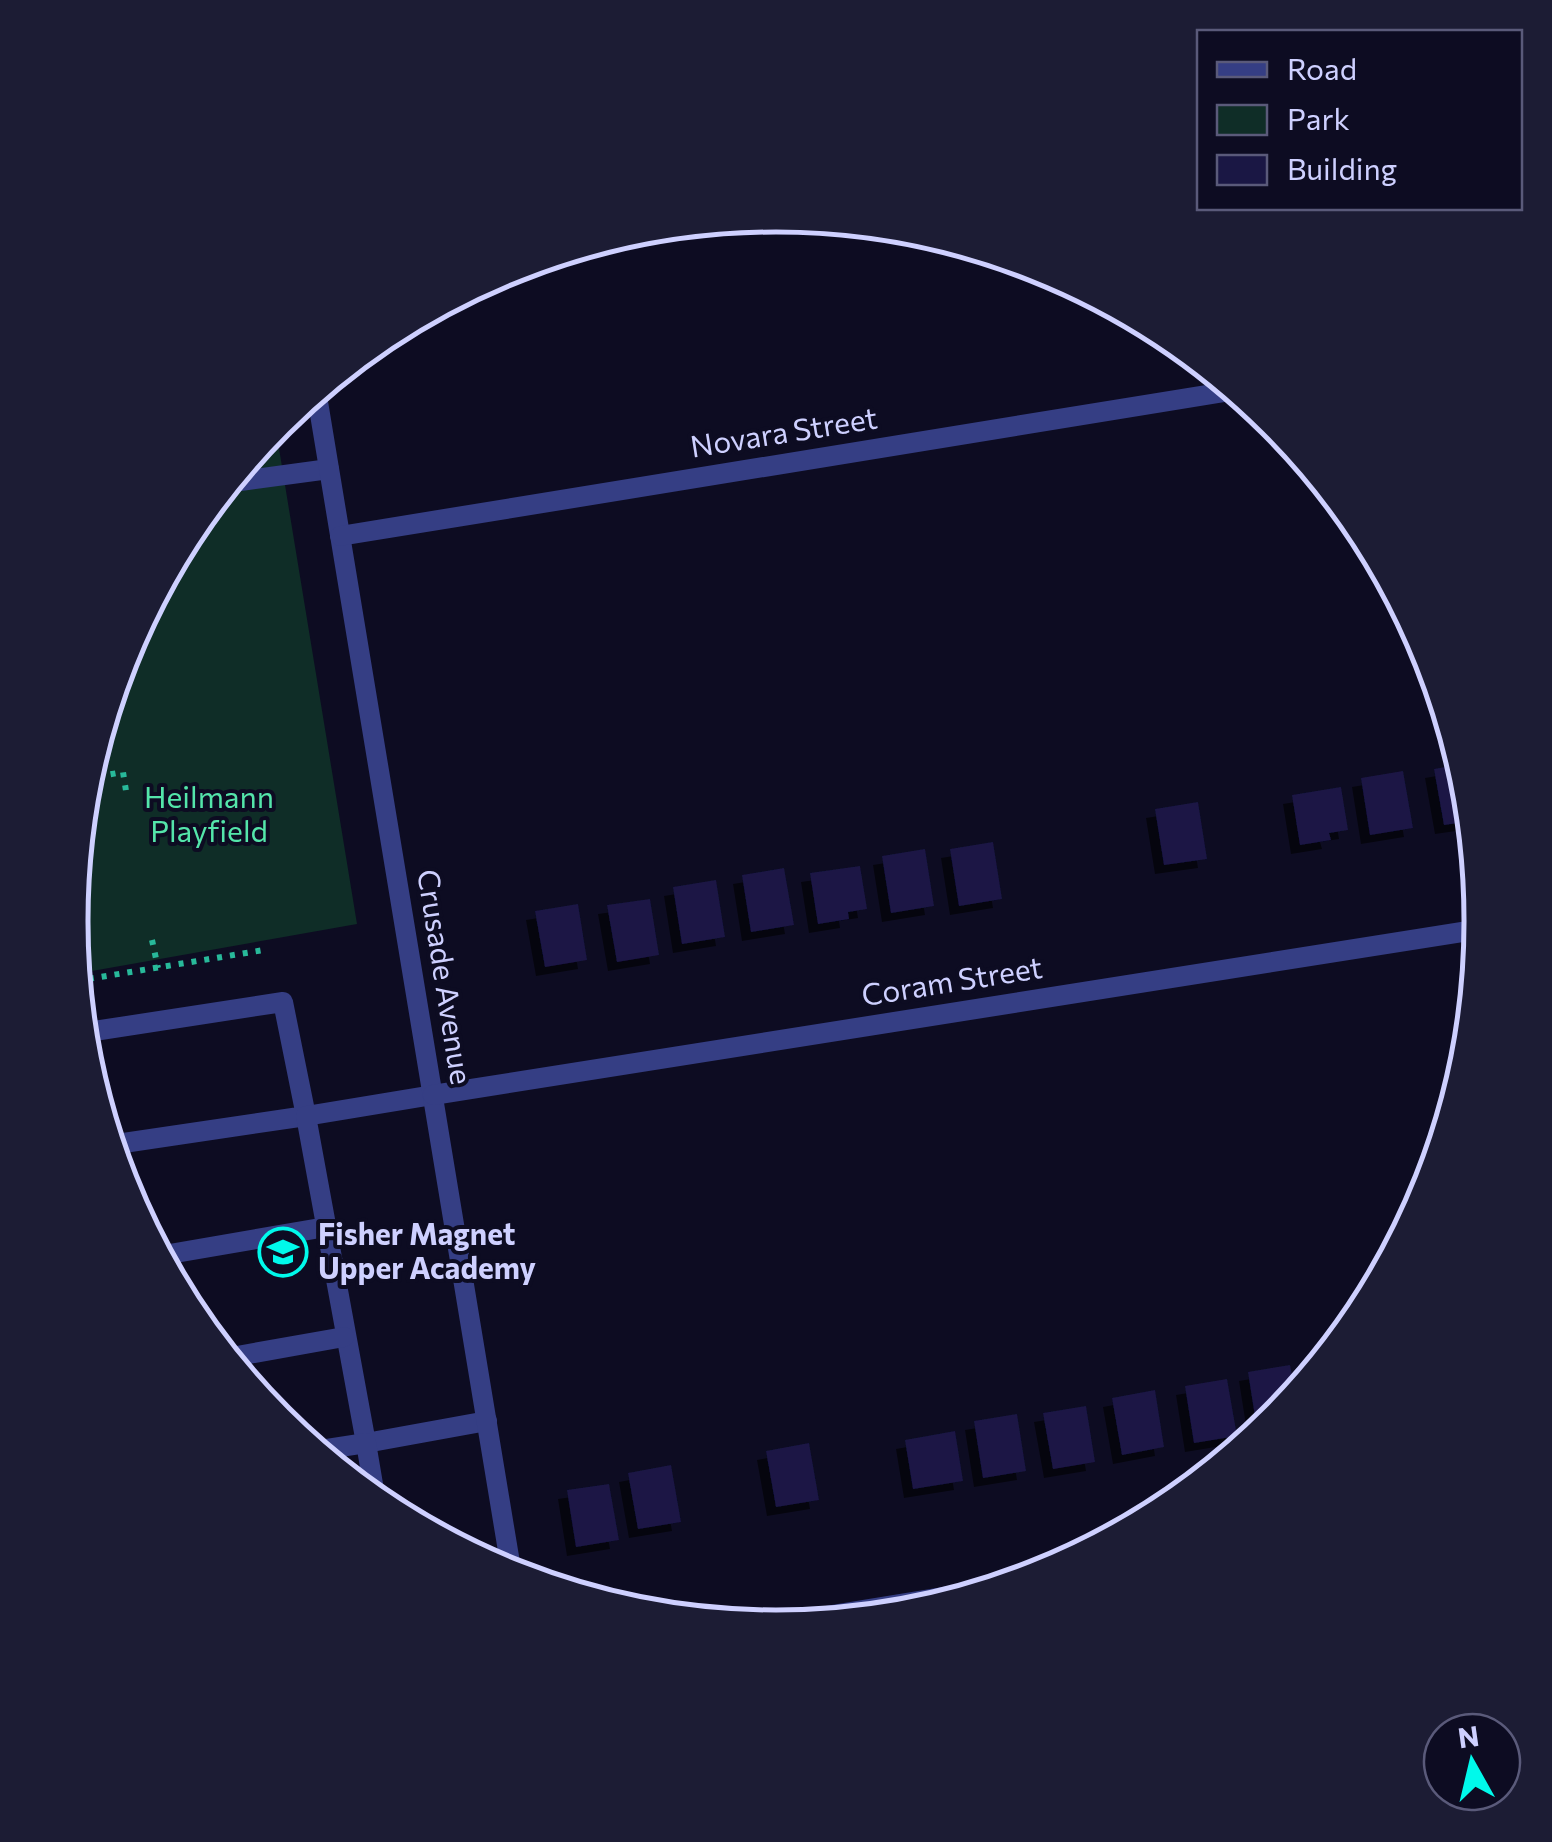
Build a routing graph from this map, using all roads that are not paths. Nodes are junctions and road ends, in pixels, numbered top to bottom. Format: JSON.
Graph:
{"nodes":[{"id":1,"x":1218,"y":393,"type":"edge"},
{"id":2,"x":319,"y":406,"type":"edge"},
{"id":3,"x":329,"y":469,"type":"junction"},
{"id":4,"x":248,"y":480,"type":"edge"},
{"id":5,"x":340,"y":536,"type":"junction"},
{"id":6,"x":1464,"y":932,"type":"edge"},
{"id":7,"x":97,"y":1031,"type":"edge"},
{"id":8,"x":433,"y":1094,"type":"junction"},
{"id":9,"x":306,"y":1116,"type":"junction"},
{"id":10,"x":124,"y":1143,"type":"edge"},
{"id":11,"x":326,"y":1227,"type":"junction"},
{"id":12,"x":174,"y":1253,"type":"edge"},
{"id":13,"x":344,"y":1337,"type":"junction"},
{"id":14,"x":242,"y":1355,"type":"edge"},
{"id":15,"x":487,"y":1421,"type":"junction"},
{"id":16,"x":366,"y":1444,"type":"junction"},
{"id":17,"x":334,"y":1448,"type":"edge"},
{"id":18,"x":372,"y":1478,"type":"edge"},
{"id":19,"x":509,"y":1555,"type":"edge"}],
"edges":[{"from":1,"to":5,"type":"street","name":"Novara Street"},
{"from":2,"to":3,"type":"street","name":"Crusade Avenue"},
{"from":3,"to":4,"type":"street"},
{"from":3,"to":5,"type":"street","name":"Crusade Avenue"},
{"from":5,"to":8,"type":"street","name":"Crusade Avenue"},
{"from":6,"to":8,"type":"street","name":"Coram Street"},
{"from":7,"to":9,"type":"street"},
{"from":8,"to":9,"type":"street","name":"Coram Street"},
{"from":8,"to":15,"type":"street","name":"Crusade Avenue"},
{"from":9,"to":10,"type":"street","name":"Coram Street"},
{"from":9,"to":11,"type":"street"},
{"from":11,"to":12,"type":"street"},
{"from":11,"to":13,"type":"street"},
{"from":13,"to":14,"type":"street"},
{"from":13,"to":16,"type":"street"},
{"from":15,"to":16,"type":"street"},
{"from":15,"to":19,"type":"street","name":"Crusade Avenue"},
{"from":16,"to":17,"type":"street"},
{"from":16,"to":18,"type":"street"}]}
